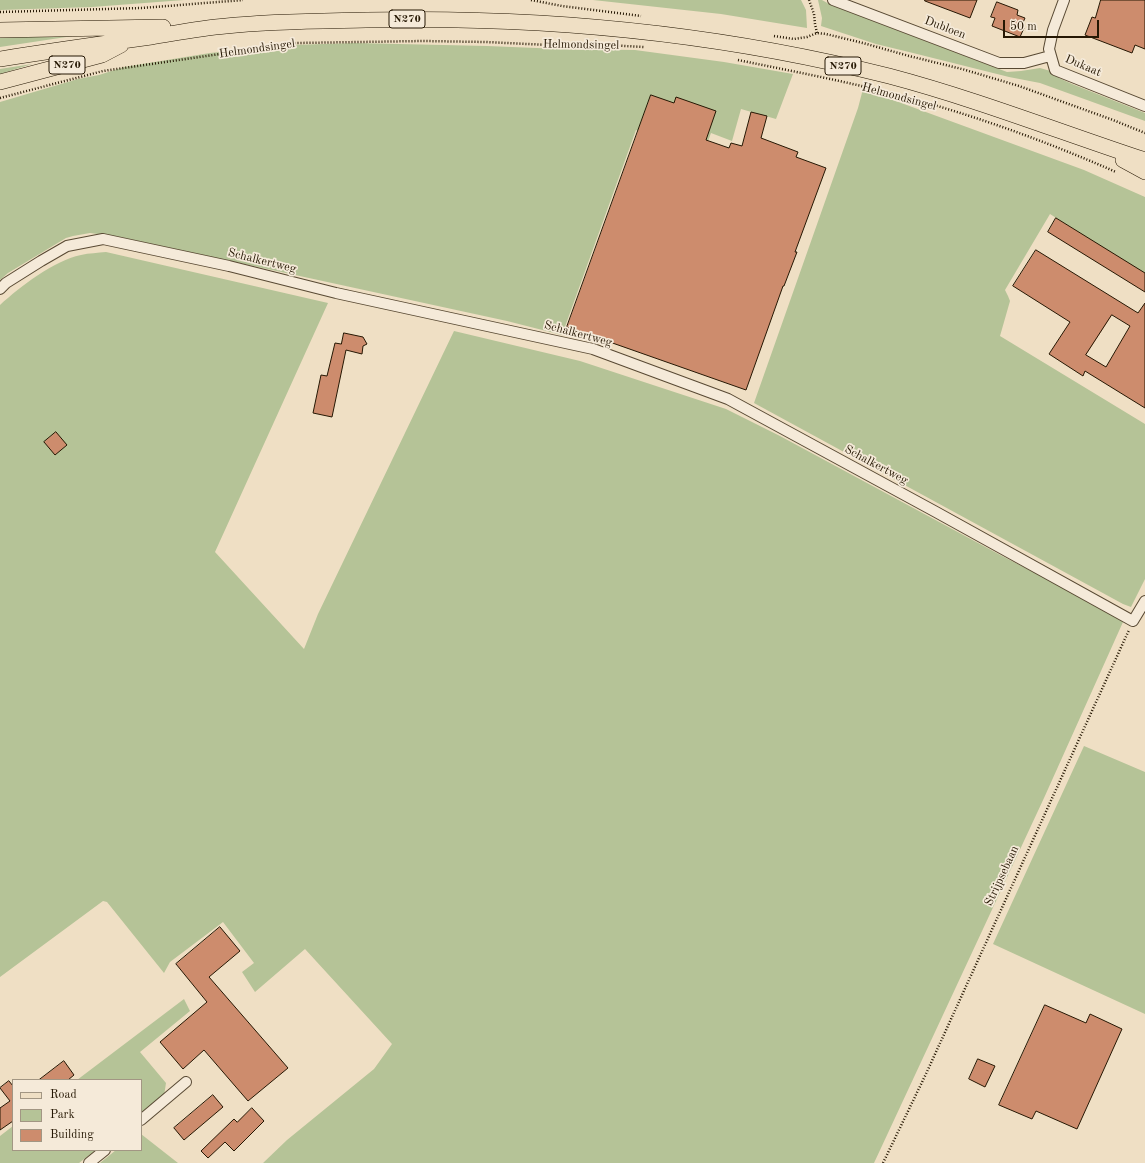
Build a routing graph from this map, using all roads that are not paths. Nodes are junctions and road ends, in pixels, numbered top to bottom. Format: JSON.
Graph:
{"nodes":[{"id":1,"x":833,"y":0,"type":"edge"},
{"id":2,"x":1064,"y":0,"type":"edge"},
{"id":3,"x":226,"y":26,"type":"junction"},
{"id":4,"x":0,"y":30,"type":"edge"},
{"id":5,"x":131,"y":40,"type":"junction"},
{"id":6,"x":1050,"y":56,"type":"junction"},
{"id":7,"x":0,"y":59,"type":"edge"},
{"id":8,"x":0,"y":82,"type":"edge"},
{"id":9,"x":1145,"y":106,"type":"edge"},
{"id":10,"x":1090,"y":142,"type":"junction"},
{"id":11,"x":1145,"y":160,"type":"edge"},
{"id":12,"x":1145,"y":172,"type":"edge"},
{"id":13,"x":0,"y":289,"type":"edge"},
{"id":14,"x":1145,"y":601,"type":"edge"},
{"id":15,"x":186,"y":1082,"type":"dead end"},
{"id":16,"x":142,"y":1119,"type":"edge"},
{"id":17,"x":104,"y":1151,"type":"edge"},
{"id":18,"x":89,"y":1163,"type":"edge"}],
"edges":[{"from":1,"to":6,"type":"street","name":"Dubloen"},
{"from":2,"to":6,"type":"street","name":"Dukaat"},
{"from":3,"to":4,"type":"main road","number":"N270"},
{"from":3,"to":5,"type":"main road","name":"Helmondsingel","number":"N270"},
{"from":3,"to":10,"type":"main road","name":"Helmondsingel","number":"N270"},
{"from":5,"to":7,"type":"main road","name":"Helmondsingel","number":"N270"},
{"from":5,"to":8,"type":"main road","number":"N270"},
{"from":6,"to":9,"type":"street","name":"Dukaat"},
{"from":10,"to":11,"type":"main road","name":"Helmondsingel","number":"N270"},
{"from":10,"to":12,"type":"main road","name":"Helmondsingel","number":"N270"},
{"from":13,"to":14,"type":"street","name":"Schalkertweg"},
{"from":15,"to":16,"type":"street"},
{"from":17,"to":18,"type":"street"}]}
